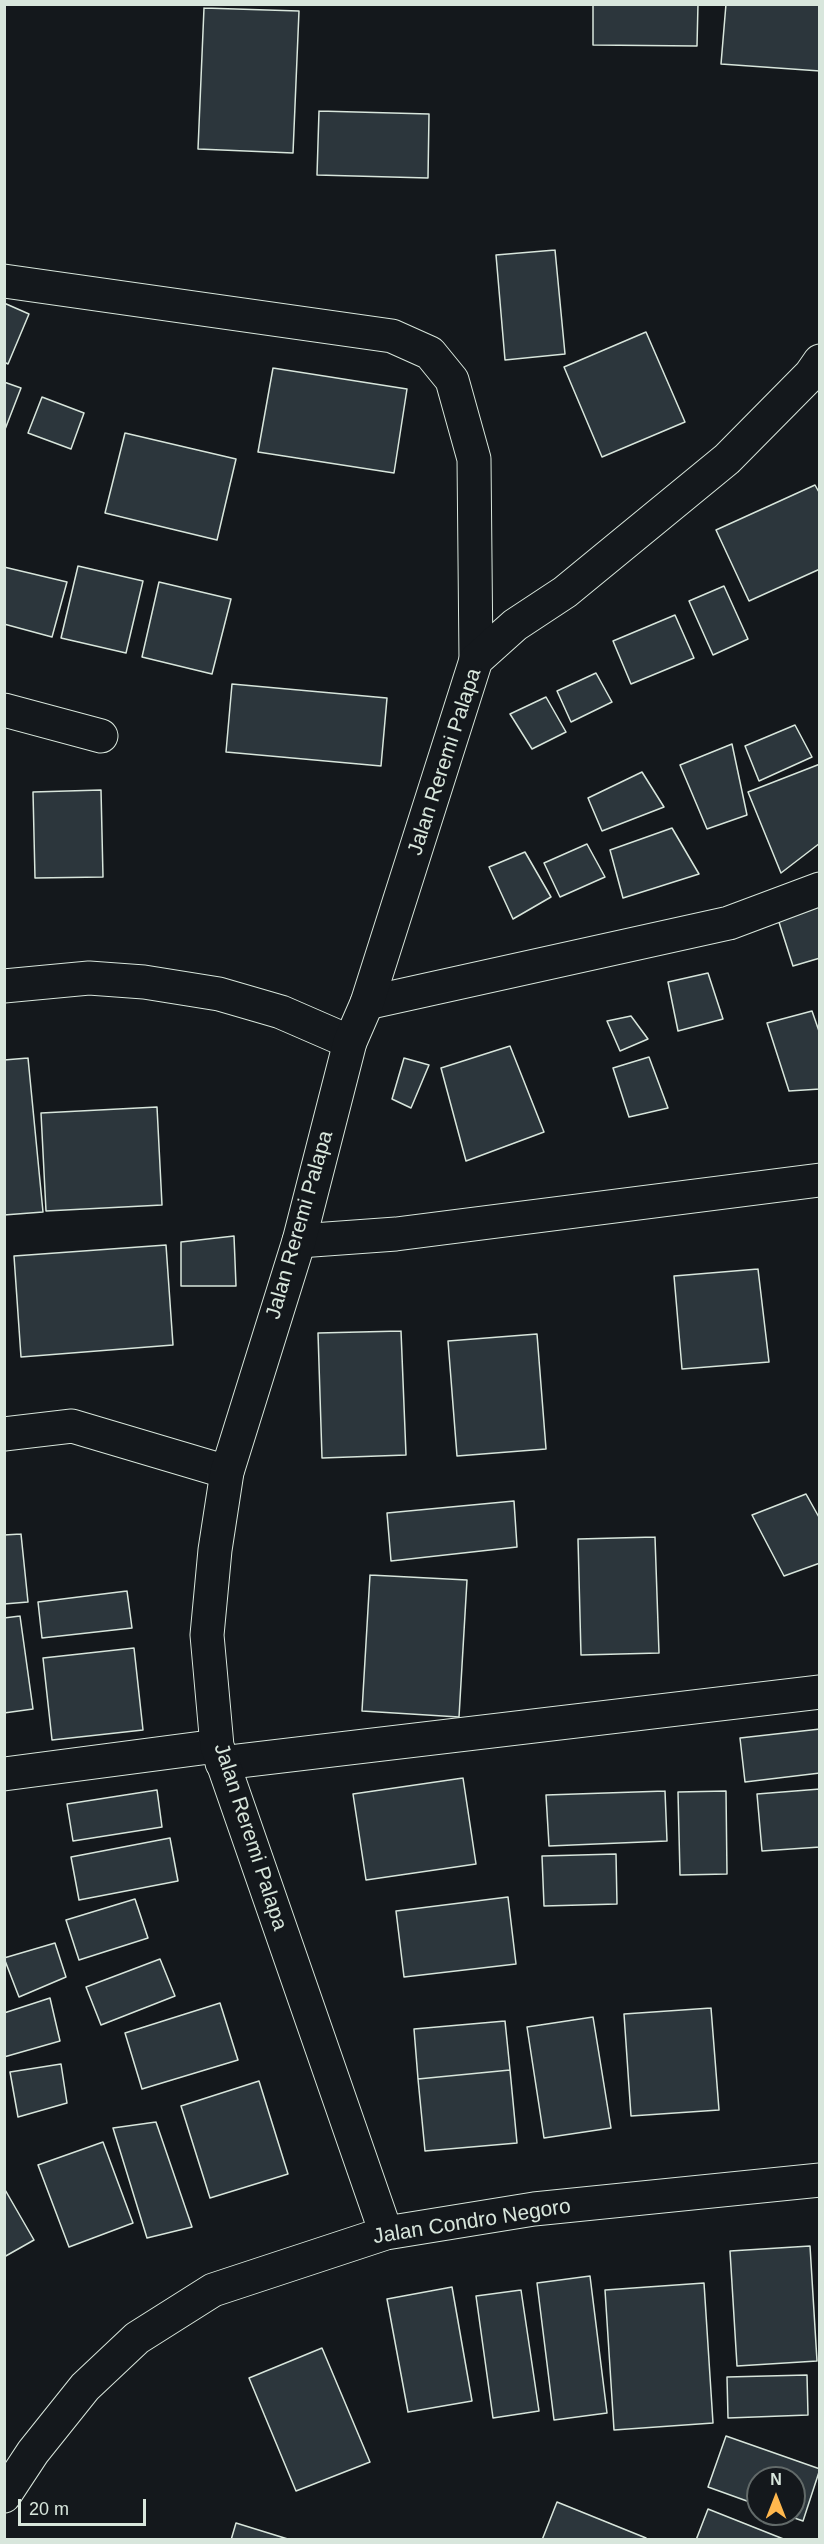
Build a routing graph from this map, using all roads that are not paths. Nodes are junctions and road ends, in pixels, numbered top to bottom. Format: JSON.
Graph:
{"nodes":[{"id":1,"x":4,"y":281,"type":"edge"},
{"id":2,"x":819,"y":361,"type":"edge"},
{"id":3,"x":476,"y":660,"type":"junction"},
{"id":4,"x":4,"y":710,"type":"edge"},
{"id":5,"x":101,"y":736,"type":"dead end"},
{"id":6,"x":819,"y":889,"type":"edge"},
{"id":7,"x":4,"y":986,"type":"edge"},
{"id":8,"x":367,"y":1003,"type":"junction"},
{"id":9,"x":350,"y":1042,"type":"junction"},
{"id":10,"x":819,"y":1180,"type":"edge"},
{"id":11,"x":299,"y":1241,"type":"junction"},
{"id":12,"x":4,"y":1434,"type":"edge"},
{"id":13,"x":227,"y":1472,"type":"junction"},
{"id":14,"x":819,"y":1692,"type":"edge"},
{"id":15,"x":220,"y":1755,"type":"junction"},
{"id":16,"x":4,"y":1774,"type":"edge"},
{"id":17,"x":819,"y":2180,"type":"edge"},
{"id":18,"x":386,"y":2233,"type":"junction"},
{"id":19,"x":4,"y":2496,"type":"edge"}],
"edges":[{"from":1,"to":3,"type":"street"},
{"from":2,"to":3,"type":"street","name":"Jalan Reremi Palapa"},
{"from":3,"to":8,"type":"street","name":"Jalan Reremi Palapa"},
{"from":4,"to":5,"type":"street"},
{"from":6,"to":8,"type":"street"},
{"from":7,"to":9,"type":"street"},
{"from":8,"to":9,"type":"street","name":"Jalan Reremi Palapa"},
{"from":9,"to":11,"type":"street","name":"Jalan Reremi Palapa"},
{"from":10,"to":11,"type":"street"},
{"from":11,"to":13,"type":"street","name":"Jalan Reremi Palapa"},
{"from":12,"to":13,"type":"street"},
{"from":13,"to":15,"type":"street","name":"Jalan Reremi Palapa"},
{"from":14,"to":15,"type":"street"},
{"from":15,"to":16,"type":"street"},
{"from":15,"to":18,"type":"street","name":"Jalan Reremi Palapa"},
{"from":17,"to":18,"type":"street","name":"Jalan Condro Negoro"},
{"from":18,"to":19,"type":"street","name":"Jalan Condro Negoro"}]}
